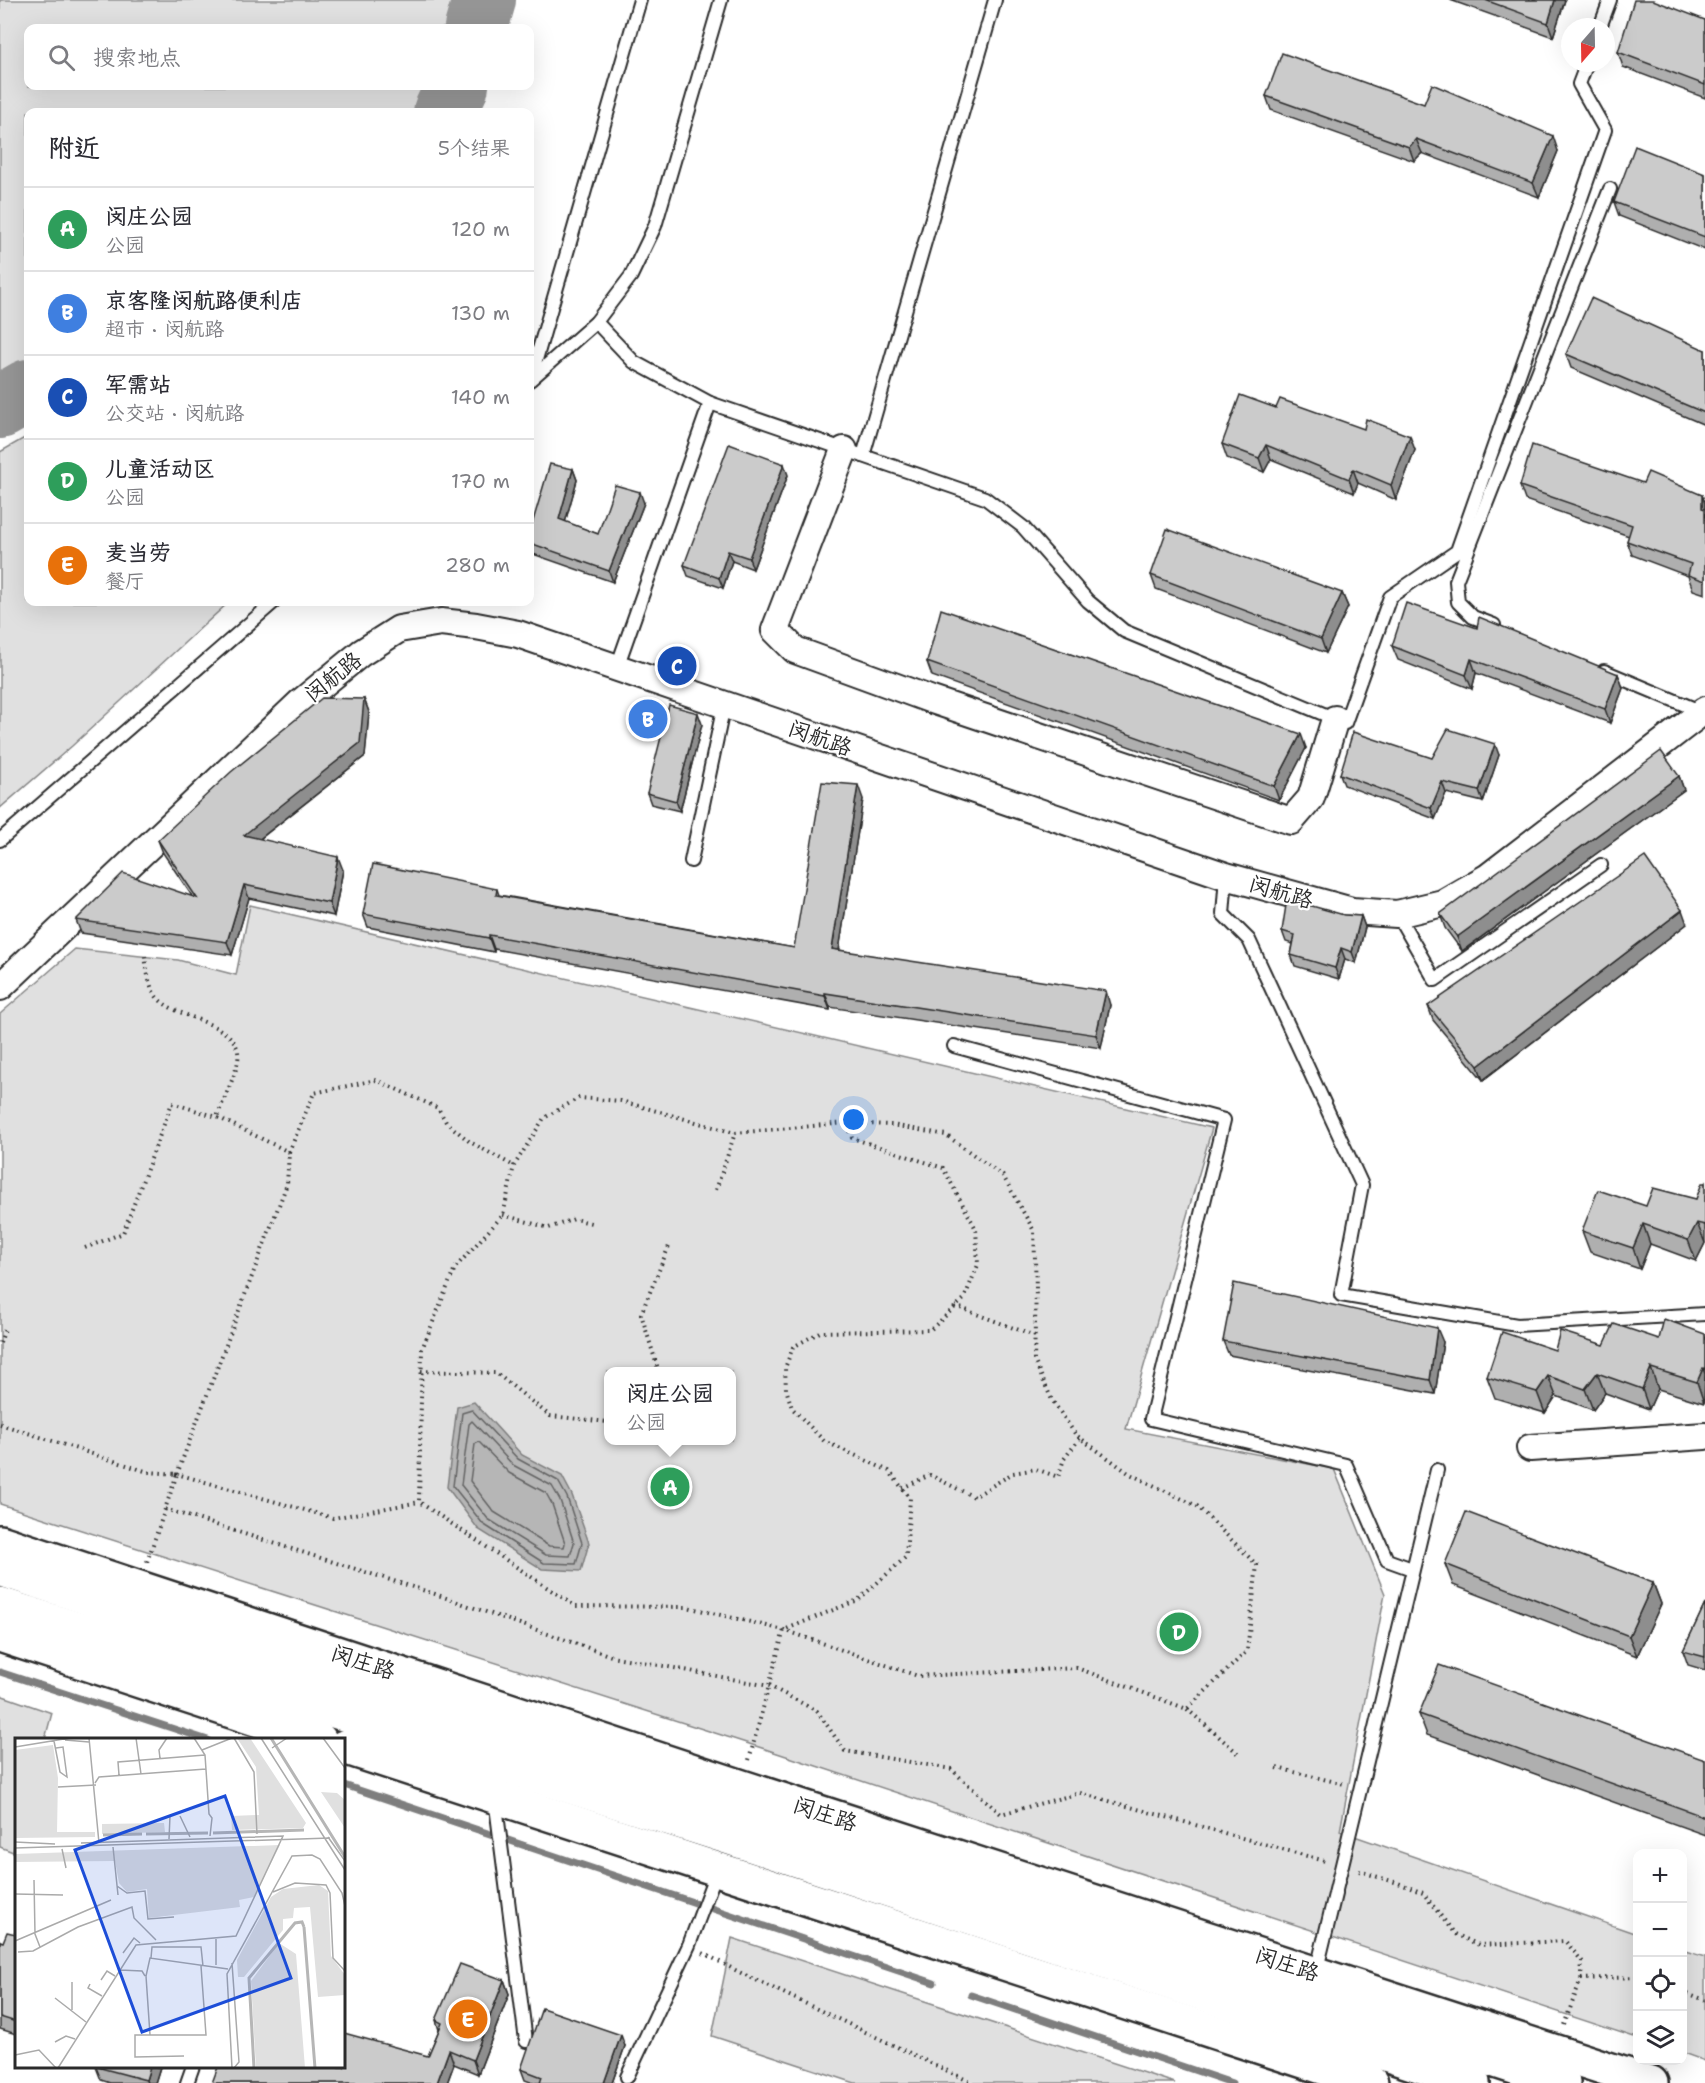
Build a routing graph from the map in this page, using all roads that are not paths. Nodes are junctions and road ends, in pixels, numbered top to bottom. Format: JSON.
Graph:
{"nodes":[{"id":1,"x":640,"y":0,"type":"edge"},
{"id":2,"x":721,"y":0,"type":"edge"},
{"id":3,"x":995,"y":0,"type":"edge"},
{"id":4,"x":1610,"y":0,"type":"edge"},
{"id":5,"x":1603,"y":18,"type":"edge"},
{"id":6,"x":1584,"y":72,"type":"edge"},
{"id":7,"x":1610,"y":189,"type":"dead end"},
{"id":8,"x":596,"y":322,"type":"junction"},
{"id":9,"x":534,"y":365,"type":"edge"},
{"id":10,"x":534,"y":376,"type":"edge"},
{"id":11,"x":710,"y":403,"type":"junction"},
{"id":12,"x":853,"y":453,"type":"junction"},
{"id":13,"x":269,"y":606,"type":"edge"},
{"id":14,"x":1506,"y":630,"type":"edge"},
{"id":15,"x":617,"y":667,"type":"junction"},
{"id":16,"x":1593,"y":667,"type":"edge"},
{"id":17,"x":724,"y":705,"type":"junction"},
{"id":18,"x":1704,"y":711,"type":"edge"},
{"id":19,"x":1335,"y":719,"type":"junction"},
{"id":20,"x":0,"y":840,"type":"edge"},
{"id":21,"x":691,"y":861,"type":"dead end"},
{"id":22,"x":1601,"y":865,"type":"dead end"},
{"id":23,"x":1226,"y":876,"type":"junction"},
{"id":24,"x":1396,"y":914,"type":"junction"},
{"id":25,"x":0,"y":987,"type":"edge"},
{"id":26,"x":954,"y":1046,"type":"dead end"},
{"id":27,"x":1705,"y":1314,"type":"edge"},
{"id":28,"x":1705,"y":1436,"type":"edge"},
{"id":29,"x":1530,"y":1448,"type":"dead end"},
{"id":30,"x":1437,"y":1470,"type":"dead end"},
{"id":31,"x":0,"y":1542,"type":"edge"},
{"id":32,"x":0,"y":1569,"type":"edge"},
{"id":33,"x":1412,"y":1569,"type":"junction"},
{"id":34,"x":0,"y":1604,"type":"edge"},
{"id":35,"x":0,"y":1635,"type":"edge"},
{"id":36,"x":305,"y":1737,"type":"edge"},
{"id":37,"x":345,"y":1747,"type":"edge"},
{"id":38,"x":496,"y":1811,"type":"junction"},
{"id":39,"x":735,"y":1812,"type":"junction"},
{"id":40,"x":712,"y":1882,"type":"junction"},
{"id":41,"x":1316,"y":1974,"type":"junction"},
{"id":42,"x":526,"y":2041,"type":"dead end"},
{"id":43,"x":192,"y":2068,"type":"edge"},
{"id":44,"x":627,"y":2077,"type":"dead end"},
{"id":45,"x":1435,"y":2077,"type":"edge"},
{"id":46,"x":187,"y":2083,"type":"edge"},
{"id":47,"x":1371,"y":2083,"type":"edge"},
{"id":48,"x":1473,"y":2083,"type":"edge"},
{"id":49,"x":1563,"y":2083,"type":"edge"},
{"id":50,"x":1651,"y":2083,"type":"edge"}],
"edges":[{"from":1,"to":9,"type":"lane"},
{"from":2,"to":8,"type":"lane"},
{"from":3,"to":12,"type":"lane"},
{"from":4,"to":5,"type":"lane"},
{"from":6,"to":19,"type":"lane"},
{"from":7,"to":14,"type":"lane"},
{"from":8,"to":10,"type":"lane"},
{"from":8,"to":11,"type":"lane"},
{"from":11,"to":12,"type":"lane"},
{"from":11,"to":15,"type":"lane"},
{"from":12,"to":19,"type":"lane"},
{"from":12,"to":19,"type":"street"},
{"from":13,"to":20,"type":"lane"},
{"from":15,"to":17,"type":"street","name":"闵航路"},
{"from":15,"to":25,"type":"street","name":"闵航路"},
{"from":16,"to":18,"type":"lane"},
{"from":17,"to":21,"type":"lane"},
{"from":17,"to":23,"type":"street","name":"闵航路"},
{"from":18,"to":24,"type":"street","name":"闵航路"},
{"from":22,"to":24,"type":"lane"},
{"from":23,"to":24,"type":"street","name":"闵航路"},
{"from":23,"to":27,"type":"lane"},
{"from":26,"to":33,"type":"lane"},
{"from":28,"to":29,"type":"street"},
{"from":30,"to":33,"type":"lane"},
{"from":31,"to":39,"type":"main road","name":"闵庄路"},
{"from":32,"to":39,"type":"main road","name":"闵庄路"},
{"from":33,"to":41,"type":"lane"},
{"from":34,"to":39,"type":"main road","name":"闵庄路"},
{"from":35,"to":36,"type":"main road"},
{"from":37,"to":38,"type":"main road"},
{"from":38,"to":40,"type":"main road"},
{"from":38,"to":42,"type":"lane"},
{"from":39,"to":40,"type":"street"},
{"from":39,"to":41,"type":"main road","name":"闵庄路"},
{"from":39,"to":45,"type":"main road","name":"闵庄路"},
{"from":39,"to":49,"type":"main road","name":"闵庄路"},
{"from":40,"to":44,"type":"lane"},
{"from":40,"to":47,"type":"main road"},
{"from":41,"to":50,"type":"main road","name":"闵庄路"},
{"from":43,"to":46,"type":"lane"},
{"from":45,"to":48,"type":"main road","name":"闵庄路"}]}
